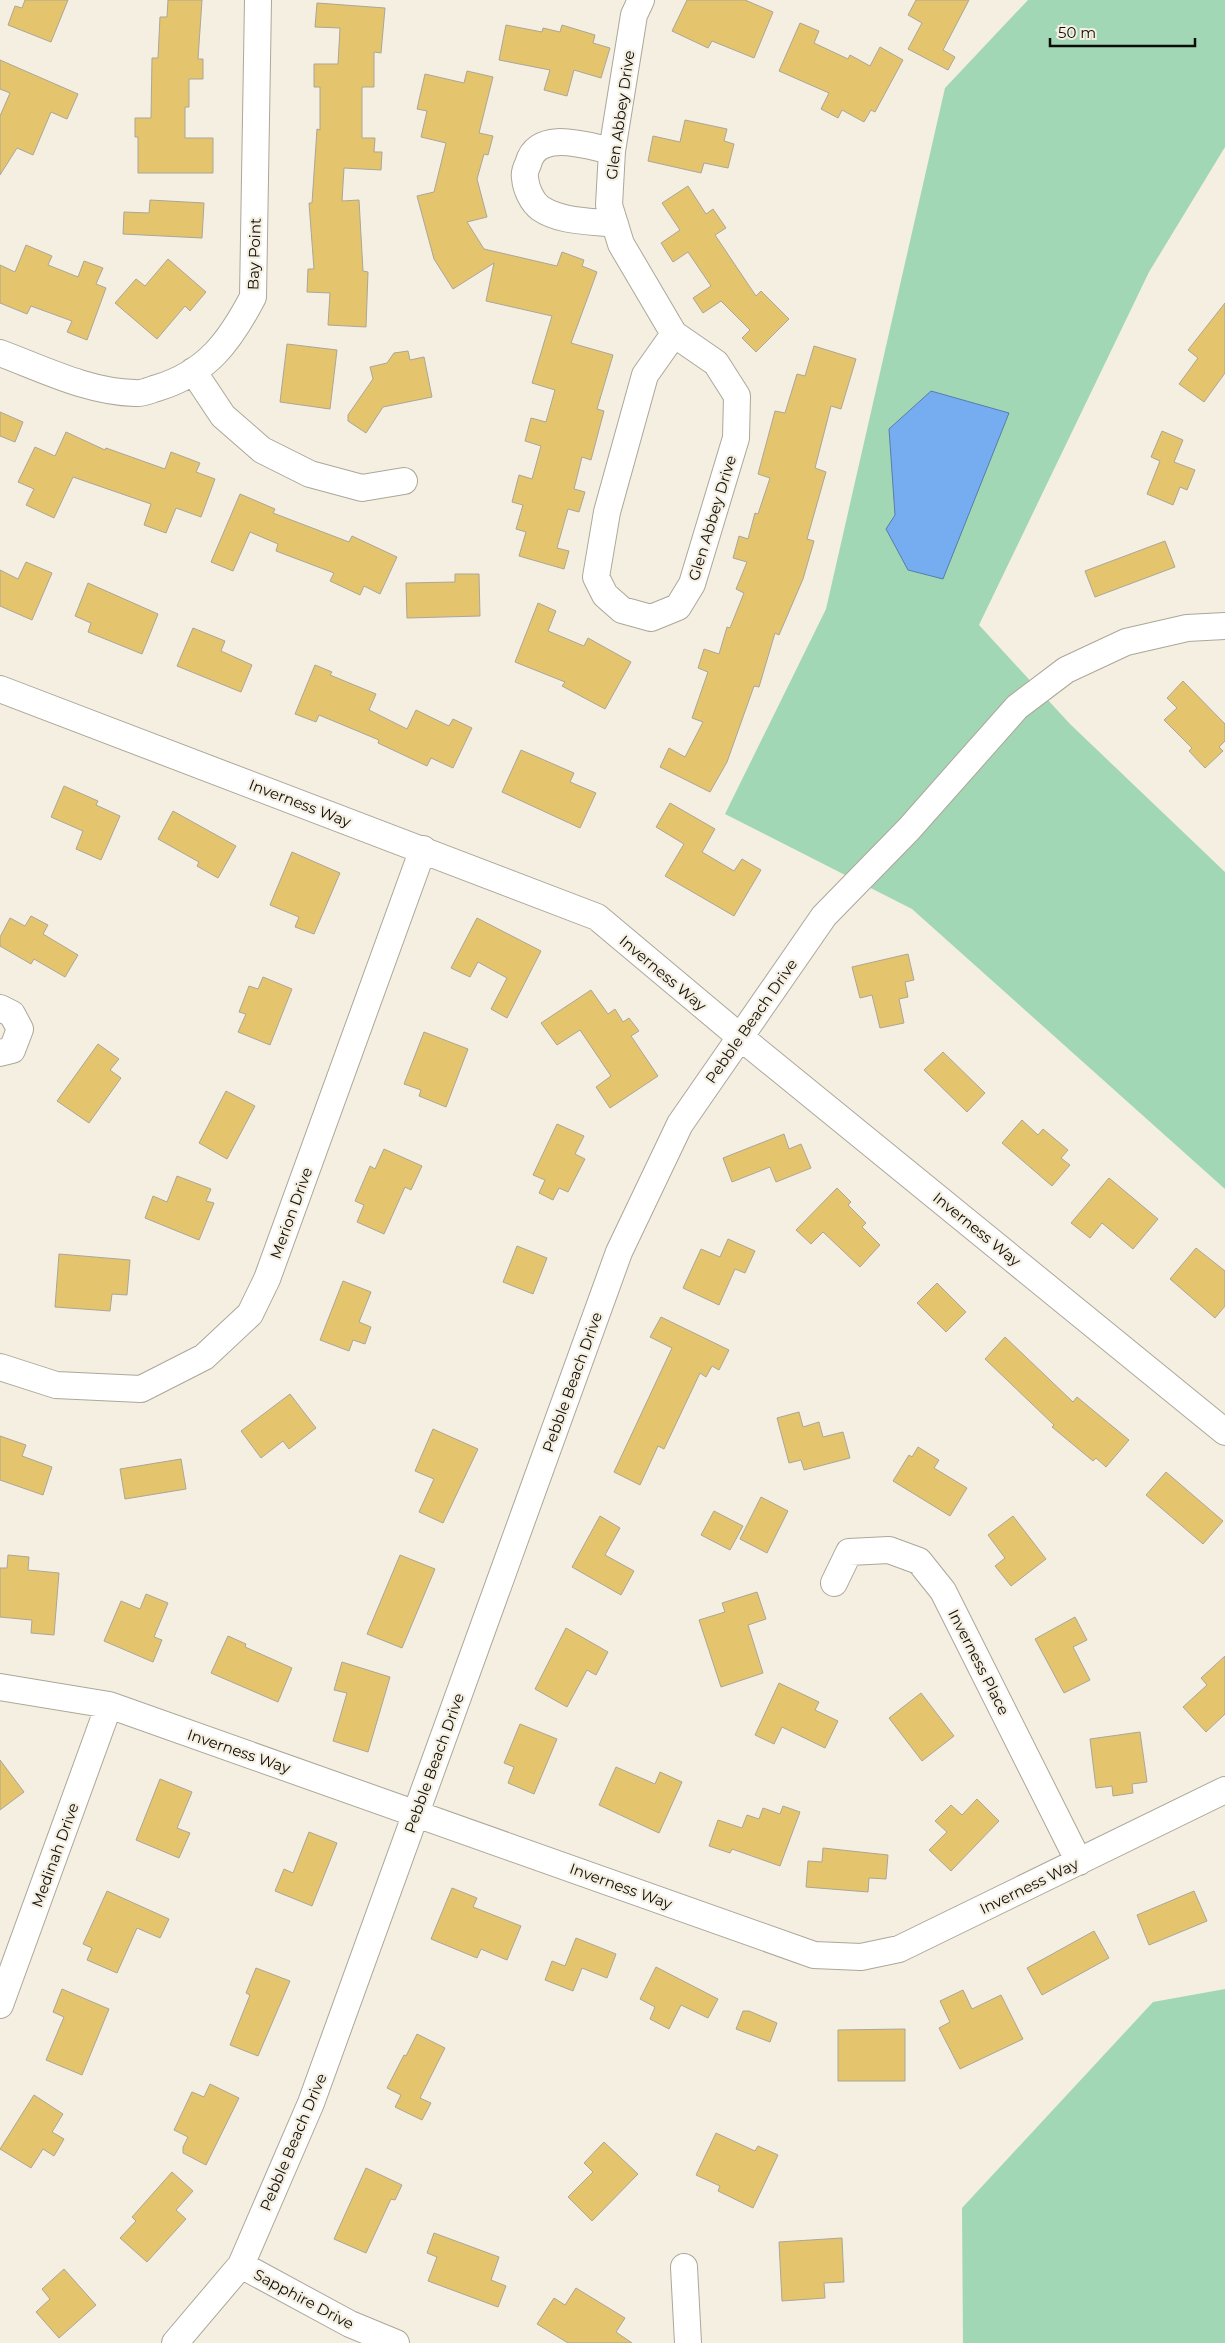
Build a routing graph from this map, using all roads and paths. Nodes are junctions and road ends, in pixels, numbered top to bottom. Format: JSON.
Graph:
{"nodes":[{"id":1,"x":258,"y":0,"type":"edge"},
{"id":2,"x":641,"y":0,"type":"edge"},
{"id":3,"x":612,"y":151,"type":"junction"},
{"id":4,"x":614,"y":224,"type":"junction"},
{"id":5,"x":674,"y":334,"type":"junction"},
{"id":6,"x":0,"y":353,"type":"edge"},
{"id":7,"x":193,"y":371,"type":"junction"},
{"id":8,"x":404,"y":481,"type":"dead end"},
{"id":9,"x":1225,"y":626,"type":"edge"},
{"id":10,"x":0,"y":689,"type":"edge"},
{"id":11,"x":423,"y":849,"type":"junction"},
{"id":12,"x":0,"y":1008,"type":"edge"},
{"id":13,"x":739,"y":1036,"type":"junction"},
{"id":14,"x":0,"y":1053,"type":"edge"},
{"id":15,"x":0,"y":1367,"type":"edge"},
{"id":16,"x":1225,"y":1432,"type":"edge"},
{"id":17,"x":834,"y":1582,"type":"dead end"},
{"id":18,"x":0,"y":1687,"type":"edge"},
{"id":19,"x":109,"y":1706,"type":"junction"},
{"id":20,"x":1225,"y":1790,"type":"edge"},
{"id":21,"x":416,"y":1813,"type":"junction"},
{"id":22,"x":1079,"y":1862,"type":"junction"},
{"id":23,"x":0,"y":2005,"type":"edge"},
{"id":24,"x":241,"y":2265,"type":"junction"},
{"id":25,"x":684,"y":2267,"type":"dead end"},
{"id":26,"x":175,"y":2343,"type":"edge"},
{"id":27,"x":396,"y":2343,"type":"edge"},
{"id":28,"x":688,"y":2343,"type":"edge"}],
"edges":[{"from":1,"to":7,"type":"street","name":"Bay Point"},
{"from":2,"to":3,"type":"street","name":"Glen Abbey Drive"},
{"from":3,"to":4,"type":"street","name":"Glen Abbey Drive"},
{"from":3,"to":4,"type":"street"},
{"from":4,"to":5,"type":"street","name":"Glen Abbey Drive"},
{"from":5,"to":5,"type":"street","name":"Glen Abbey Drive"},
{"from":6,"to":7,"type":"street","name":"Bay Point"},
{"from":7,"to":8,"type":"street"},
{"from":9,"to":13,"type":"street","name":"Pebble Beach Drive"},
{"from":10,"to":11,"type":"street","name":"Inverness Way"},
{"from":11,"to":13,"type":"street","name":"Inverness Way"},
{"from":11,"to":15,"type":"street","name":"Merion Drive"},
{"from":12,"to":14,"type":"street"},
{"from":13,"to":16,"type":"street","name":"Inverness Way"},
{"from":13,"to":21,"type":"street","name":"Pebble Beach Drive"},
{"from":17,"to":22,"type":"street","name":"Inverness Place"},
{"from":18,"to":19,"type":"street","name":"Inverness Way"},
{"from":19,"to":21,"type":"street","name":"Inverness Way"},
{"from":19,"to":23,"type":"street","name":"Medinah Drive"},
{"from":20,"to":22,"type":"street","name":"Inverness Way"},
{"from":21,"to":22,"type":"street","name":"Inverness Way"},
{"from":21,"to":24,"type":"street","name":"Pebble Beach Drive"},
{"from":24,"to":26,"type":"street","name":"Pebble Beach Drive"},
{"from":24,"to":27,"type":"street","name":"Sapphire Drive"},
{"from":25,"to":28,"type":"street"}]}
